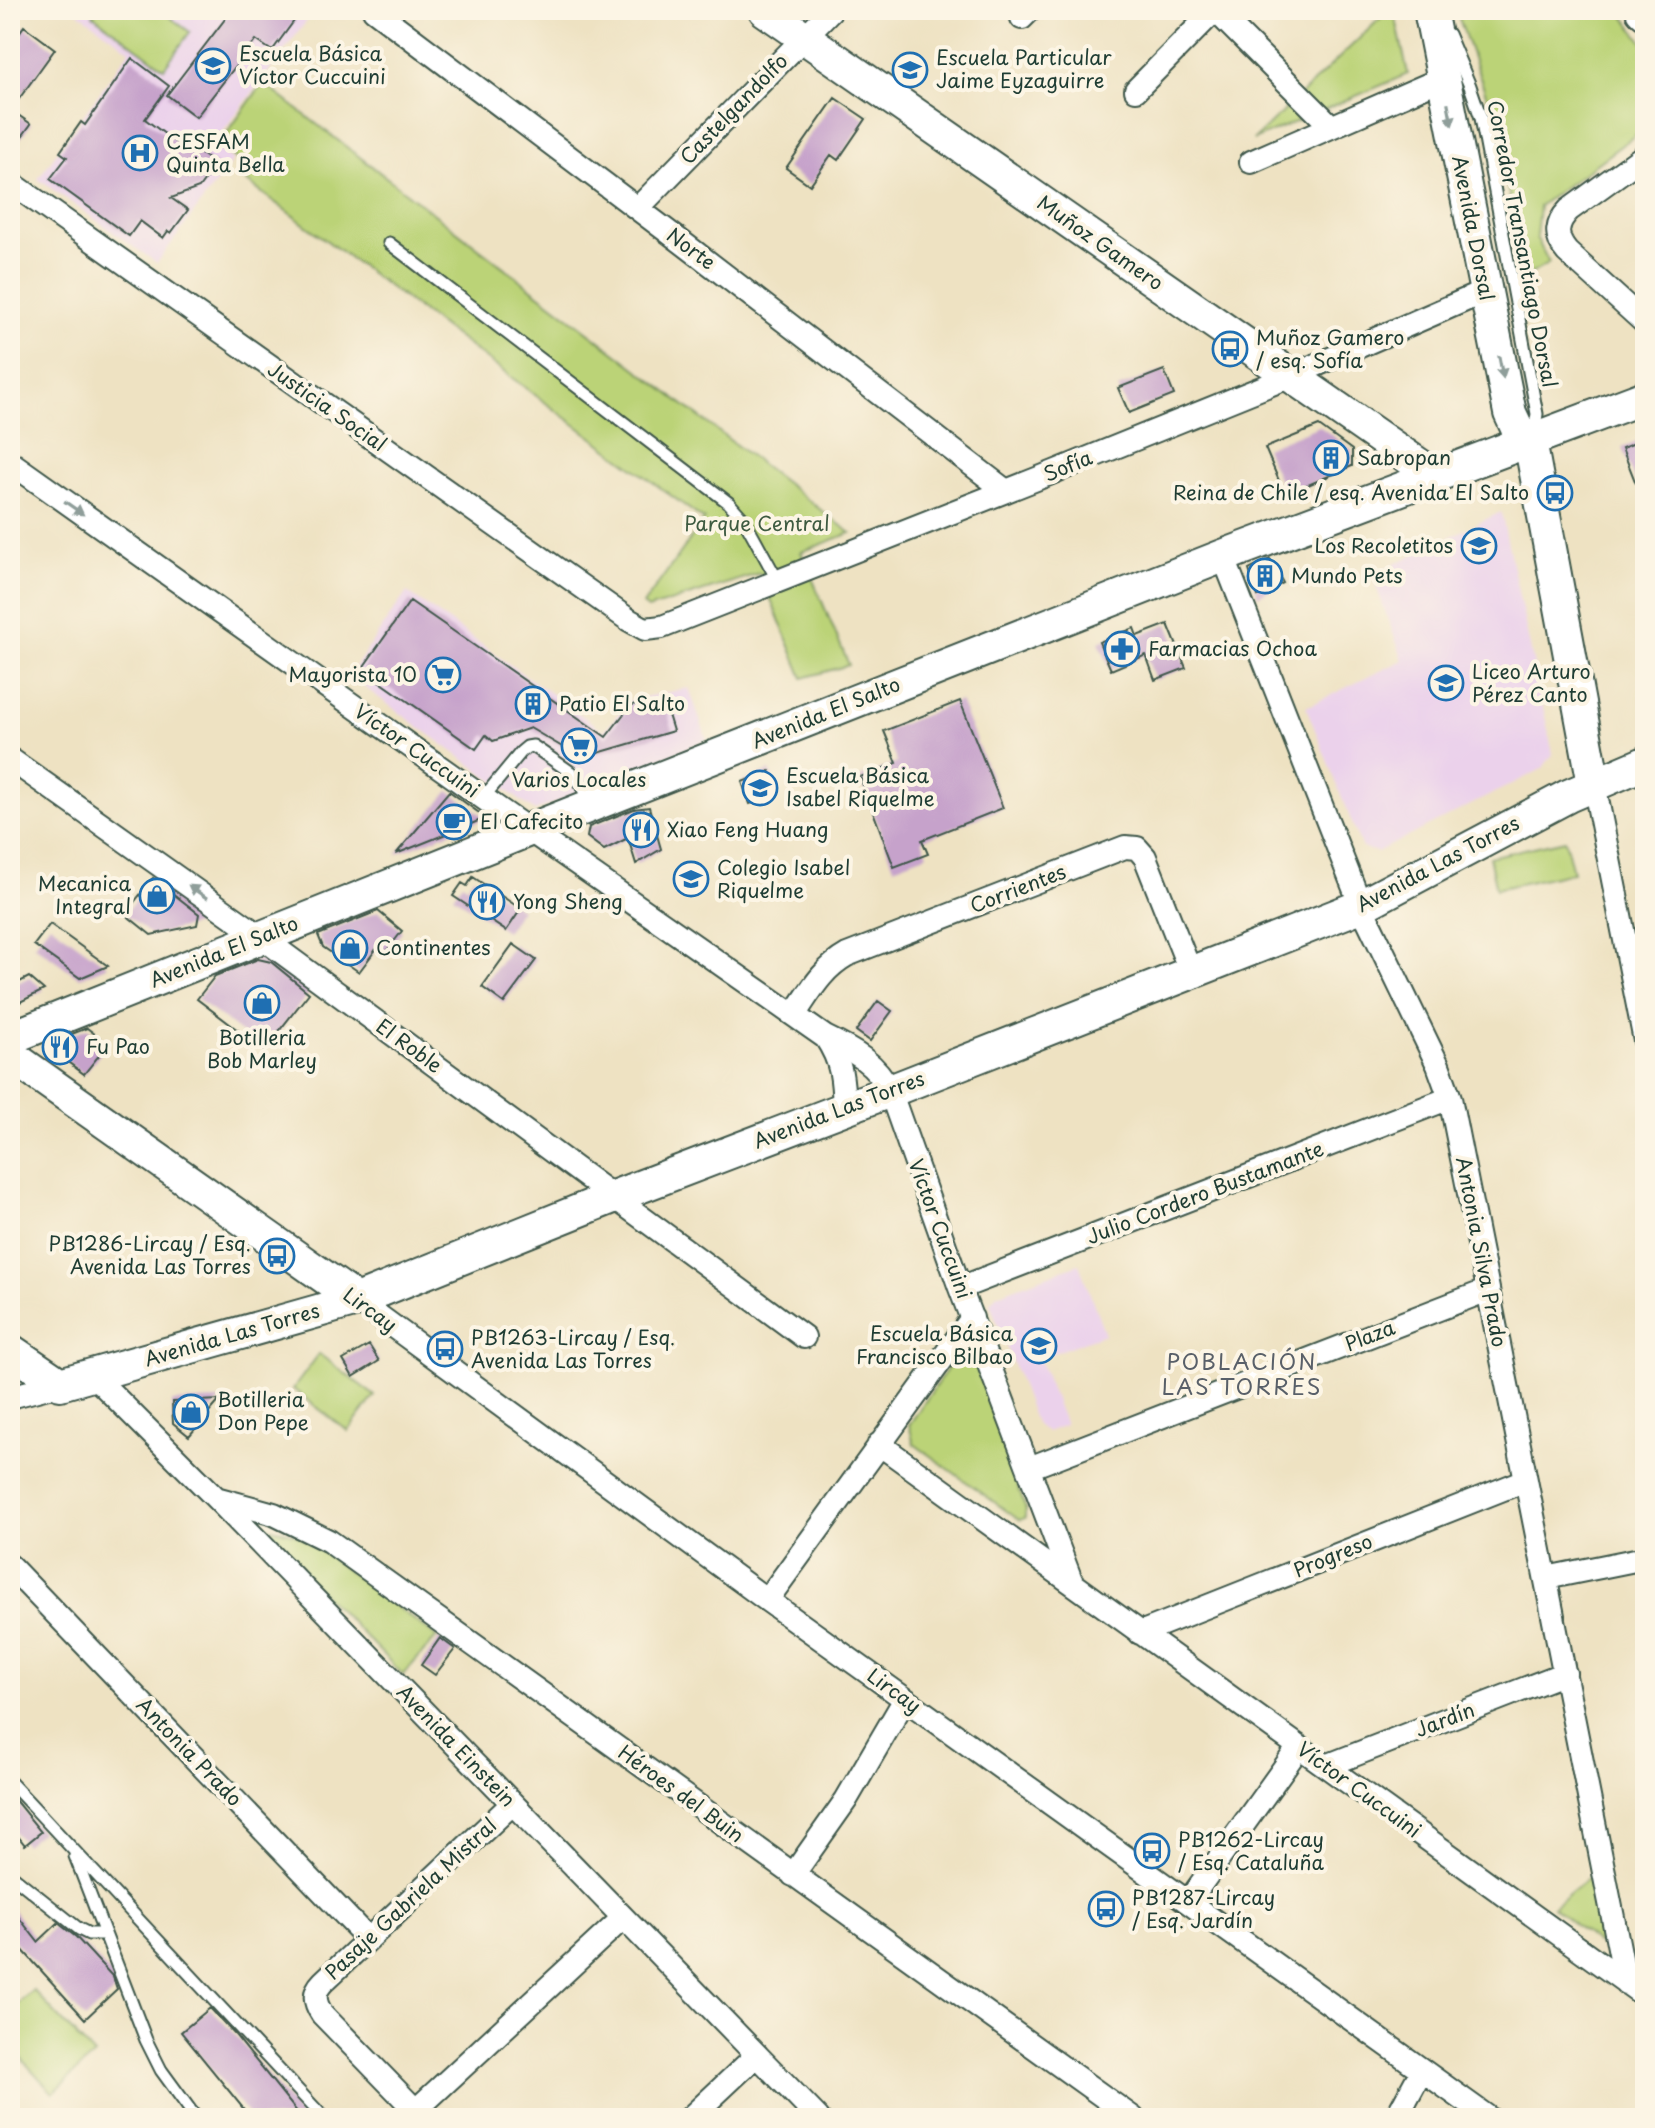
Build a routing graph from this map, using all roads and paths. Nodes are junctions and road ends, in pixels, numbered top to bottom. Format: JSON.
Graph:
{"nodes":[{"id":1,"x":374,"y":10,"type":"edge"},
{"id":2,"x":765,"y":10,"type":"edge"},
{"id":3,"x":831,"y":10,"type":"edge"},
{"id":4,"x":1215,"y":10,"type":"edge"},
{"id":5,"x":1430,"y":10,"type":"edge"},
{"id":6,"x":1442,"y":10,"type":"edge"},
{"id":7,"x":804,"y":37,"type":"junction"},
{"id":8,"x":1443,"y":78,"type":"junction"},
{"id":9,"x":1136,"y":90,"type":"dead end"},
{"id":10,"x":1331,"y":126,"type":"junction"},
{"id":11,"x":1645,"y":155,"type":"edge"},
{"id":12,"x":1251,"y":162,"type":"dead end"},
{"id":13,"x":10,"y":182,"type":"edge"},
{"id":14,"x":638,"y":208,"type":"junction"},
{"id":15,"x":389,"y":243,"type":"dead end"},
{"id":16,"x":1486,"y":291,"type":"junction"},
{"id":17,"x":1645,"y":323,"type":"edge"},
{"id":18,"x":1291,"y":376,"type":"junction"},
{"id":19,"x":1645,"y":397,"type":"edge"},
{"id":20,"x":1530,"y":441,"type":"junction"},
{"id":21,"x":10,"y":462,"type":"edge"},
{"id":22,"x":1435,"y":476,"type":"junction"},
{"id":23,"x":1006,"y":491,"type":"junction"},
{"id":24,"x":1223,"y":556,"type":"junction"},
{"id":25,"x":778,"y":581,"type":"junction"},
{"id":26,"x":645,"y":629,"type":"joint"},
{"id":27,"x":10,"y":759,"type":"edge"},
{"id":28,"x":1645,"y":763,"type":"edge"},
{"id":29,"x":1594,"y":784,"type":"junction"},
{"id":30,"x":483,"y":798,"type":"junction"},
{"id":31,"x":595,"y":804,"type":"junction"},
{"id":32,"x":529,"y":830,"type":"junction"},
{"id":33,"x":1361,"y":906,"type":"junction"},
{"id":34,"x":261,"y":937,"type":"junction"},
{"id":35,"x":1638,"y":970,"type":"edge"},
{"id":36,"x":1191,"y":973,"type":"junction"},
{"id":37,"x":1642,"y":1012,"type":"edge"},
{"id":38,"x":794,"y":1015,"type":"junction"},
{"id":39,"x":825,"y":1037,"type":"junction"},
{"id":40,"x":10,"y":1038,"type":"edge"},
{"id":41,"x":1645,"y":1041,"type":"edge"},
{"id":42,"x":10,"y":1055,"type":"edge"},
{"id":43,"x":890,"y":1091,"type":"junction"},
{"id":44,"x":1450,"y":1098,"type":"junction"},
{"id":45,"x":844,"y":1109,"type":"junction"},
{"id":46,"x":613,"y":1197,"type":"junction"},
{"id":47,"x":302,"y":1261,"type":"junction"},
{"id":48,"x":960,"y":1288,"type":"junction"},
{"id":49,"x":1488,"y":1290,"type":"junction"},
{"id":50,"x":357,"y":1300,"type":"junction"},
{"id":51,"x":304,"y":1314,"type":"junction"},
{"id":52,"x":972,"y":1318,"type":"junction"},
{"id":53,"x":804,"y":1337,"type":"dead end"},
{"id":54,"x":10,"y":1350,"type":"edge"},
{"id":55,"x":93,"y":1375,"type":"junction"},
{"id":56,"x":60,"y":1384,"type":"junction"},
{"id":57,"x":10,"y":1397,"type":"edge"},
{"id":58,"x":879,"y":1444,"type":"junction"},
{"id":59,"x":1029,"y":1468,"type":"junction"},
{"id":60,"x":1526,"y":1480,"type":"junction"},
{"id":61,"x":216,"y":1498,"type":"junction"},
{"id":62,"x":1645,"y":1558,"type":"edge"},
{"id":63,"x":10,"y":1566,"type":"edge"},
{"id":64,"x":1546,"y":1578,"type":"junction"},
{"id":65,"x":1072,"y":1583,"type":"junction"},
{"id":66,"x":767,"y":1600,"type":"junction"},
{"id":67,"x":1140,"y":1633,"type":"junction"},
{"id":68,"x":1565,"y":1673,"type":"junction"},
{"id":69,"x":905,"y":1699,"type":"junction"},
{"id":70,"x":1299,"y":1747,"type":"junction"},
{"id":71,"x":1326,"y":1766,"type":"junction"},
{"id":72,"x":10,"y":1782,"type":"edge"},
{"id":73,"x":512,"y":1804,"type":"junction"},
{"id":74,"x":72,"y":1848,"type":"junction"},
{"id":75,"x":10,"y":1874,"type":"edge"},
{"id":76,"x":793,"y":1875,"type":"junction"},
{"id":77,"x":1188,"y":1902,"type":"junction"},
{"id":78,"x":623,"y":1918,"type":"junction"},
{"id":79,"x":105,"y":1934,"type":"junction"},
{"id":80,"x":368,"y":1939,"type":"junction"},
{"id":81,"x":1626,"y":1983,"type":"junction"},
{"id":82,"x":1645,"y":1996,"type":"edge"},
{"id":83,"x":757,"y":2055,"type":"junction"},
{"id":84,"x":1422,"y":2070,"type":"junction"},
{"id":85,"x":419,"y":2114,"type":"edge"},
{"id":86,"x":196,"y":2118,"type":"edge"},
{"id":87,"x":324,"y":2118,"type":"edge"},
{"id":88,"x":690,"y":2118,"type":"edge"},
{"id":89,"x":818,"y":2118,"type":"edge"},
{"id":90,"x":1133,"y":2118,"type":"edge"},
{"id":91,"x":1396,"y":2118,"type":"edge"},
{"id":92,"x":1489,"y":2118,"type":"edge"}],
"edges":[{"from":1,"to":14,"type":"street","name":"Norte"},
{"from":2,"to":7,"type":"street","name":"Muñoz Gamero"},
{"from":3,"to":7,"type":"street","name":"Castelgandolfo"},
{"from":4,"to":9,"type":"street"},
{"from":4,"to":10,"type":"street"},
{"from":5,"to":8,"type":"street","name":"Avenida Dorsal"},
{"from":6,"to":20,"type":"lane","name":"Corredor Transantiago Dorsal"},
{"from":7,"to":14,"type":"street","name":"Castelgandolfo"},
{"from":7,"to":18,"type":"street","name":"Muñoz Gamero"},
{"from":8,"to":10,"type":"street"},
{"from":8,"to":16,"type":"street","name":"Avenida Dorsal","one_way":true},
{"from":10,"to":12,"type":"street"},
{"from":11,"to":17,"type":"street"},
{"from":13,"to":26,"type":"street","name":"Justicia Social"},
{"from":14,"to":23,"type":"street","name":"Norte"},
{"from":15,"to":25,"type":"lane"},
{"from":16,"to":18,"type":"street","name":"Sofía"},
{"from":16,"to":20,"type":"street","name":"Avenida Dorsal","one_way":true},
{"from":18,"to":22,"type":"street","name":"Muñoz Gamero"},
{"from":18,"to":23,"type":"street","name":"Sofía"},
{"from":19,"to":20,"type":"street","name":"Avenida El Salto"},
{"from":20,"to":22,"type":"street","name":"Avenida El Salto"},
{"from":20,"to":29,"type":"street"},
{"from":21,"to":30,"type":"street","name":"Víctor Cuccuini","one_way":true},
{"from":22,"to":24,"type":"street","name":"Avenida El Salto"},
{"from":23,"to":25,"type":"street","name":"Sofía"},
{"from":24,"to":31,"type":"street","name":"Avenida El Salto"},
{"from":24,"to":33,"type":"street","name":"Antonia Silva Prado"},
{"from":25,"to":26,"type":"street","name":"Sofía"},
{"from":34,"to":27,"type":"street","name":"El Roble","one_way":true},
{"from":28,"to":29,"type":"street","name":"Avenida Las Torres"},
{"from":29,"to":33,"type":"street","name":"Avenida Las Torres"},
{"from":29,"to":35,"type":"street"},
{"from":30,"to":31,"type":"lane"},
{"from":30,"to":32,"type":"street","name":"Víctor Cuccuini"},
{"from":31,"to":32,"type":"street","name":"Avenida El Salto"},
{"from":32,"to":34,"type":"street","name":"Avenida El Salto"},
{"from":32,"to":38,"type":"street","name":"Víctor Cuccuini"},
{"from":33,"to":36,"type":"street","name":"Avenida Las Torres"},
{"from":33,"to":44,"type":"street","name":"Antonia Silva Prado"},
{"from":34,"to":40,"type":"street","name":"Avenida El Salto"},
{"from":34,"to":46,"type":"street","name":"El Roble"},
{"from":35,"to":37,"type":"street"},
{"from":36,"to":38,"type":"street","name":"Corrientes"},
{"from":36,"to":43,"type":"street","name":"Avenida Las Torres"},
{"from":37,"to":41,"type":"street"},
{"from":38,"to":39,"type":"street","name":"Víctor Cuccuini"},
{"from":39,"to":43,"type":"street","name":"Víctor Cuccuini"},
{"from":39,"to":45,"type":"street"},
{"from":42,"to":47,"type":"street","name":"Lircay"},
{"from":43,"to":45,"type":"street","name":"Avenida Las Torres"},
{"from":43,"to":48,"type":"street","name":"Víctor Cuccuini"},
{"from":44,"to":48,"type":"street","name":"Julio Cordero Bustamante"},
{"from":44,"to":49,"type":"street","name":"Antonia Silva Prado"},
{"from":45,"to":46,"type":"street","name":"Avenida Las Torres"},
{"from":46,"to":50,"type":"street","name":"Avenida Las Torres"},
{"from":46,"to":53,"type":"street","name":"El Roble"},
{"from":47,"to":50,"type":"street","name":"Lircay"},
{"from":47,"to":51,"type":"street"},
{"from":48,"to":52,"type":"street","name":"Víctor Cuccuini"},
{"from":49,"to":59,"type":"street","name":"Plaza"},
{"from":49,"to":60,"type":"street","name":"Antonia Silva Prado"},
{"from":50,"to":51,"type":"street","name":"Avenida Las Torres"},
{"from":50,"to":66,"type":"street","name":"Lircay"},
{"from":51,"to":55,"type":"street","name":"Avenida Las Torres"},
{"from":52,"to":58,"type":"street"},
{"from":52,"to":59,"type":"street","name":"Víctor Cuccuini"},
{"from":54,"to":56,"type":"street"},
{"from":55,"to":56,"type":"street","name":"Avenida Las Torres"},
{"from":55,"to":61,"type":"street","name":"Avenida Einstein"},
{"from":56,"to":57,"type":"street","name":"Avenida Las Torres"},
{"from":58,"to":65,"type":"street","name":"Víctor Cuccuini"},
{"from":58,"to":66,"type":"street"},
{"from":59,"to":65,"type":"street","name":"Víctor Cuccuini"},
{"from":60,"to":64,"type":"street","name":"Antonia Silva Prado"},
{"from":60,"to":67,"type":"street","name":"Progreso"},
{"from":61,"to":73,"type":"street","name":"Avenida Einstein"},
{"from":61,"to":76,"type":"street","name":"Héroes del Buin"},
{"from":62,"to":64,"type":"street"},
{"from":63,"to":80,"type":"street","name":"Antonia Prado"},
{"from":64,"to":68,"type":"street","name":"Antonia Silva Prado"},
{"from":65,"to":67,"type":"street","name":"Víctor Cuccuini"},
{"from":66,"to":69,"type":"street","name":"Lircay"},
{"from":67,"to":70,"type":"street","name":"Víctor Cuccuini"},
{"from":68,"to":71,"type":"street","name":"Jardín"},
{"from":68,"to":81,"type":"street","name":"Antonia Silva Prado"},
{"from":69,"to":76,"type":"street"},
{"from":69,"to":77,"type":"street","name":"Lircay"},
{"from":70,"to":71,"type":"street","name":"Víctor Cuccuini"},
{"from":70,"to":77,"type":"street"},
{"from":71,"to":81,"type":"street","name":"Víctor Cuccuini"},
{"from":72,"to":74,"type":"lane"},
{"from":73,"to":78,"type":"street","name":"Avenida Einstein"},
{"from":73,"to":80,"type":"street","name":"Pasaje Gabriela Mistral"},
{"from":74,"to":79,"type":"lane"},
{"from":74,"to":87,"type":"lane"},
{"from":75,"to":79,"type":"lane"},
{"from":76,"to":90,"type":"street","name":"Héroes del Buin"},
{"from":77,"to":84,"type":"street","name":"Lircay"},
{"from":78,"to":83,"type":"street","name":"Avenida Einstein"},
{"from":78,"to":85,"type":"street"},
{"from":79,"to":86,"type":"lane"},
{"from":80,"to":85,"type":"street","name":"Pasaje Gabriela Mistral"},
{"from":81,"to":82,"type":"street","name":"Víctor Cuccuini"},
{"from":83,"to":88,"type":"street"},
{"from":83,"to":89,"type":"street","name":"Avenida Einstein"},
{"from":84,"to":91,"type":"street"},
{"from":84,"to":92,"type":"street","name":"Lircay"}]}
